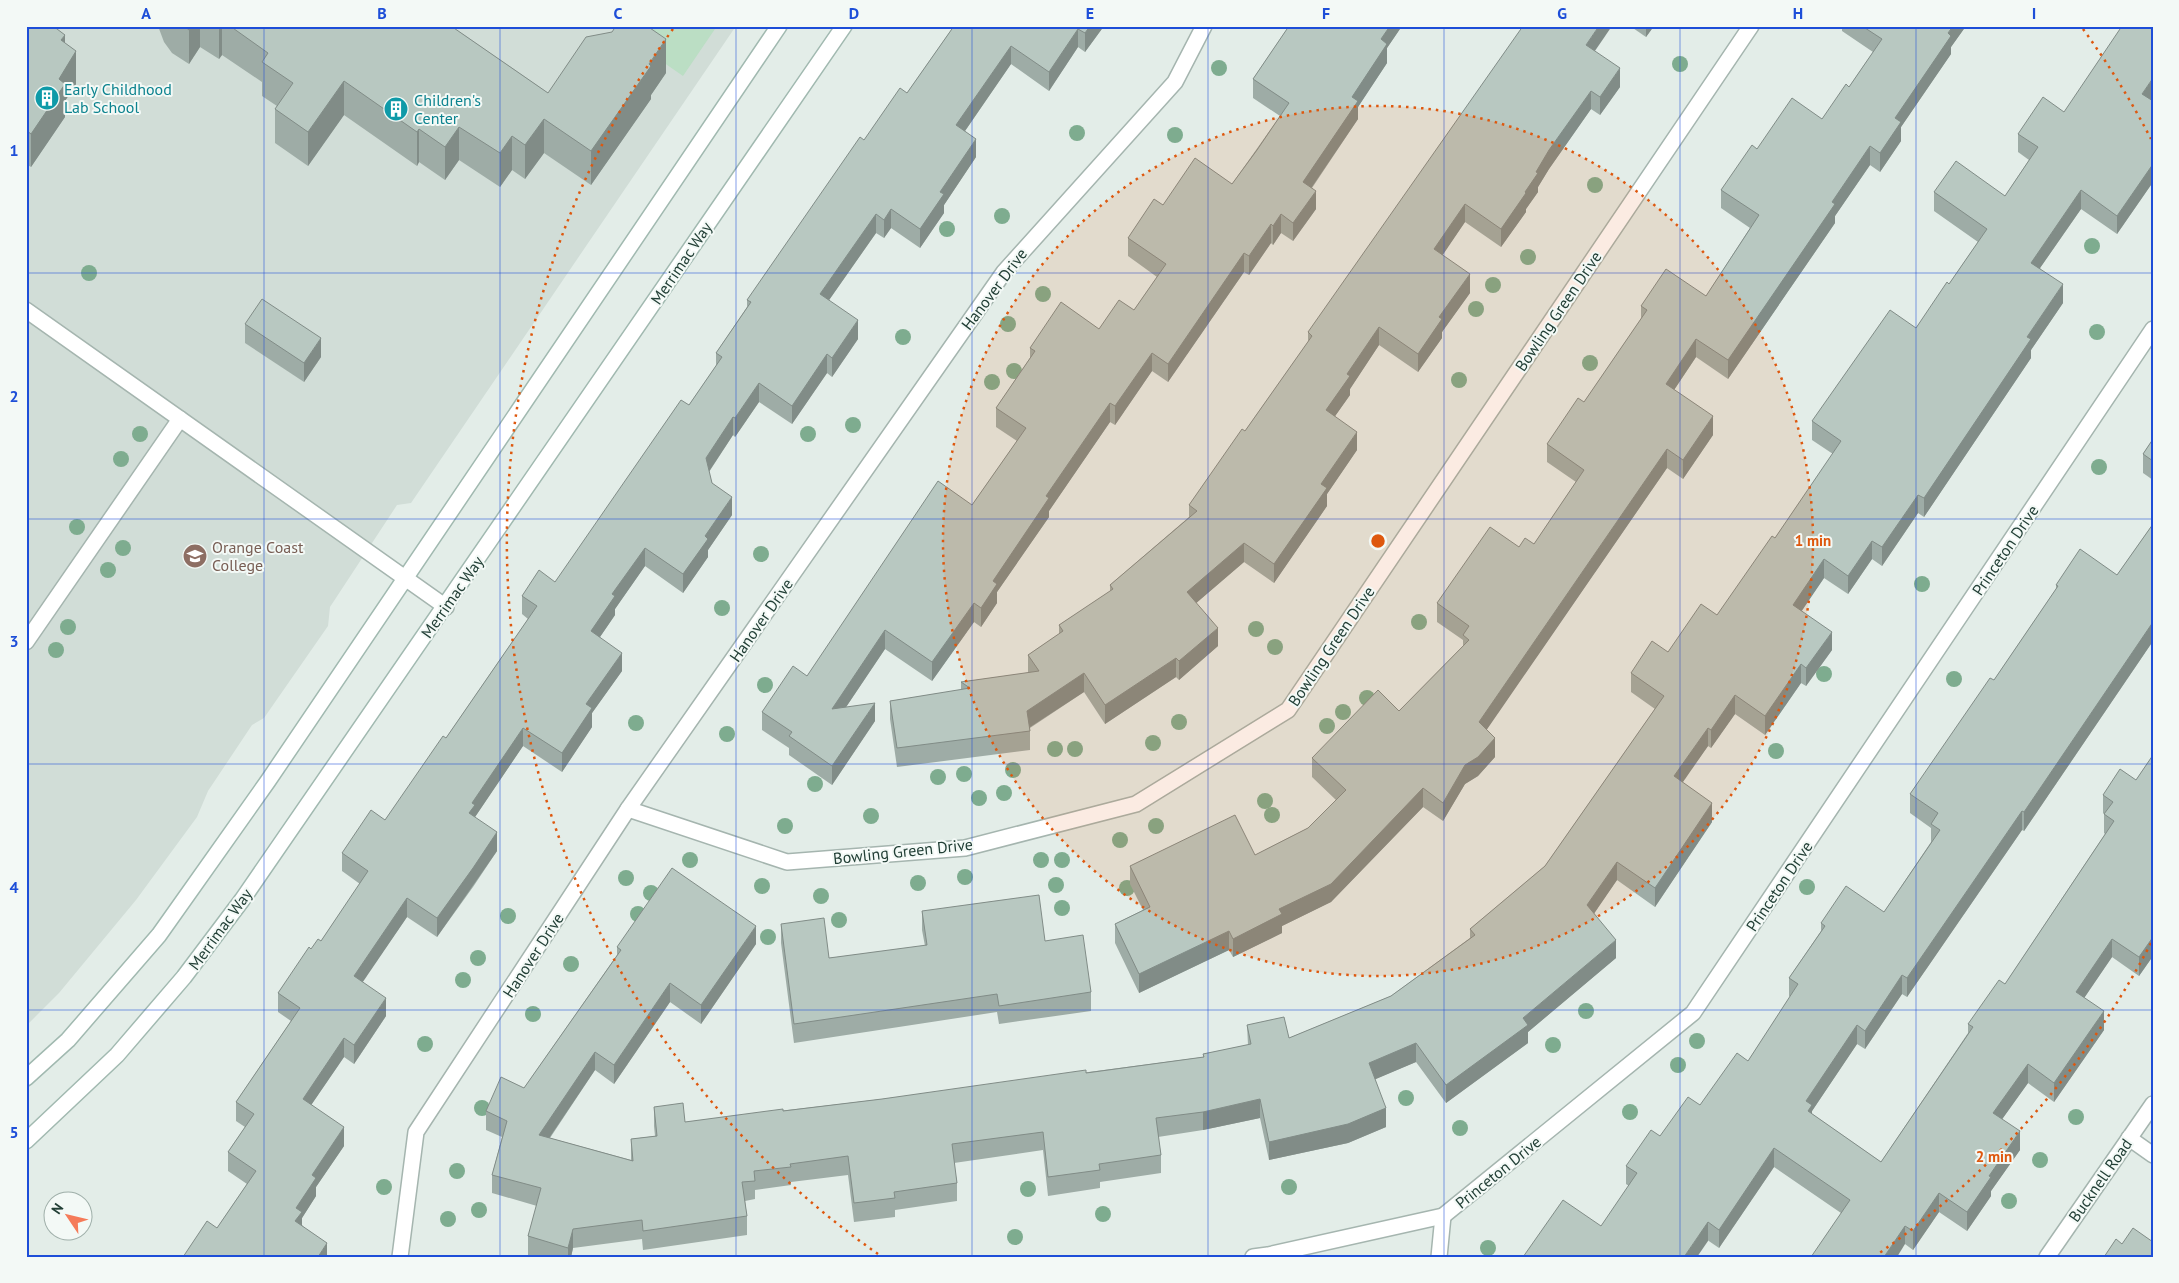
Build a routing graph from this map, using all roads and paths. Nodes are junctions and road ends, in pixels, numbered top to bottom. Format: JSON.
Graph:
{"nodes":[{"id":1,"x":779,"y":26,"type":"edge"},
{"id":2,"x":844,"y":26,"type":"edge"},
{"id":3,"x":1204,"y":26,"type":"edge"},
{"id":4,"x":1751,"y":26,"type":"edge"},
{"id":5,"x":26,"y":310,"type":"edge"},
{"id":6,"x":2153,"y":329,"type":"edge"},
{"id":7,"x":180,"y":418,"type":"junction"},
{"id":8,"x":406,"y":578,"type":"junction"},
{"id":9,"x":446,"y":607,"type":"junction"},
{"id":10,"x":26,"y":642,"type":"edge"},
{"id":11,"x":628,"y":809,"type":"junction"},
{"id":12,"x":26,"y":1078,"type":"edge"},
{"id":13,"x":2153,"y":1104,"type":"edge"},
{"id":14,"x":2129,"y":1138,"type":"junction"},
{"id":15,"x":26,"y":1141,"type":"edge"},
{"id":16,"x":2153,"y":1155,"type":"edge"},
{"id":17,"x":1443,"y":1216,"type":"junction"},
{"id":18,"x":400,"y":1257,"type":"edge"},
{"id":19,"x":1252,"y":1257,"type":"edge"},
{"id":20,"x":1439,"y":1257,"type":"edge"},
{"id":21,"x":2047,"y":1257,"type":"edge"}],
"edges":[{"from":1,"to":8,"type":"street"},
{"from":2,"to":9,"type":"street","name":"Merrimac Way"},
{"from":3,"to":11,"type":"street","name":"Hanover Drive"},
{"from":4,"to":11,"type":"street","name":"Bowling Green Drive"},
{"from":5,"to":7,"type":"street"},
{"from":6,"to":17,"type":"street","name":"Princeton Drive"},
{"from":7,"to":8,"type":"street"},
{"from":7,"to":10,"type":"street"},
{"from":8,"to":9,"type":"street"},
{"from":8,"to":12,"type":"street"},
{"from":9,"to":15,"type":"street","name":"Merrimac Way"},
{"from":11,"to":18,"type":"street","name":"Hanover Drive"},
{"from":13,"to":14,"type":"street","name":"Bucknell Road"},
{"from":14,"to":16,"type":"street"},
{"from":14,"to":21,"type":"street","name":"Bucknell Road"},
{"from":17,"to":19,"type":"street","name":"Princeton Drive"},
{"from":17,"to":20,"type":"street"}]}
